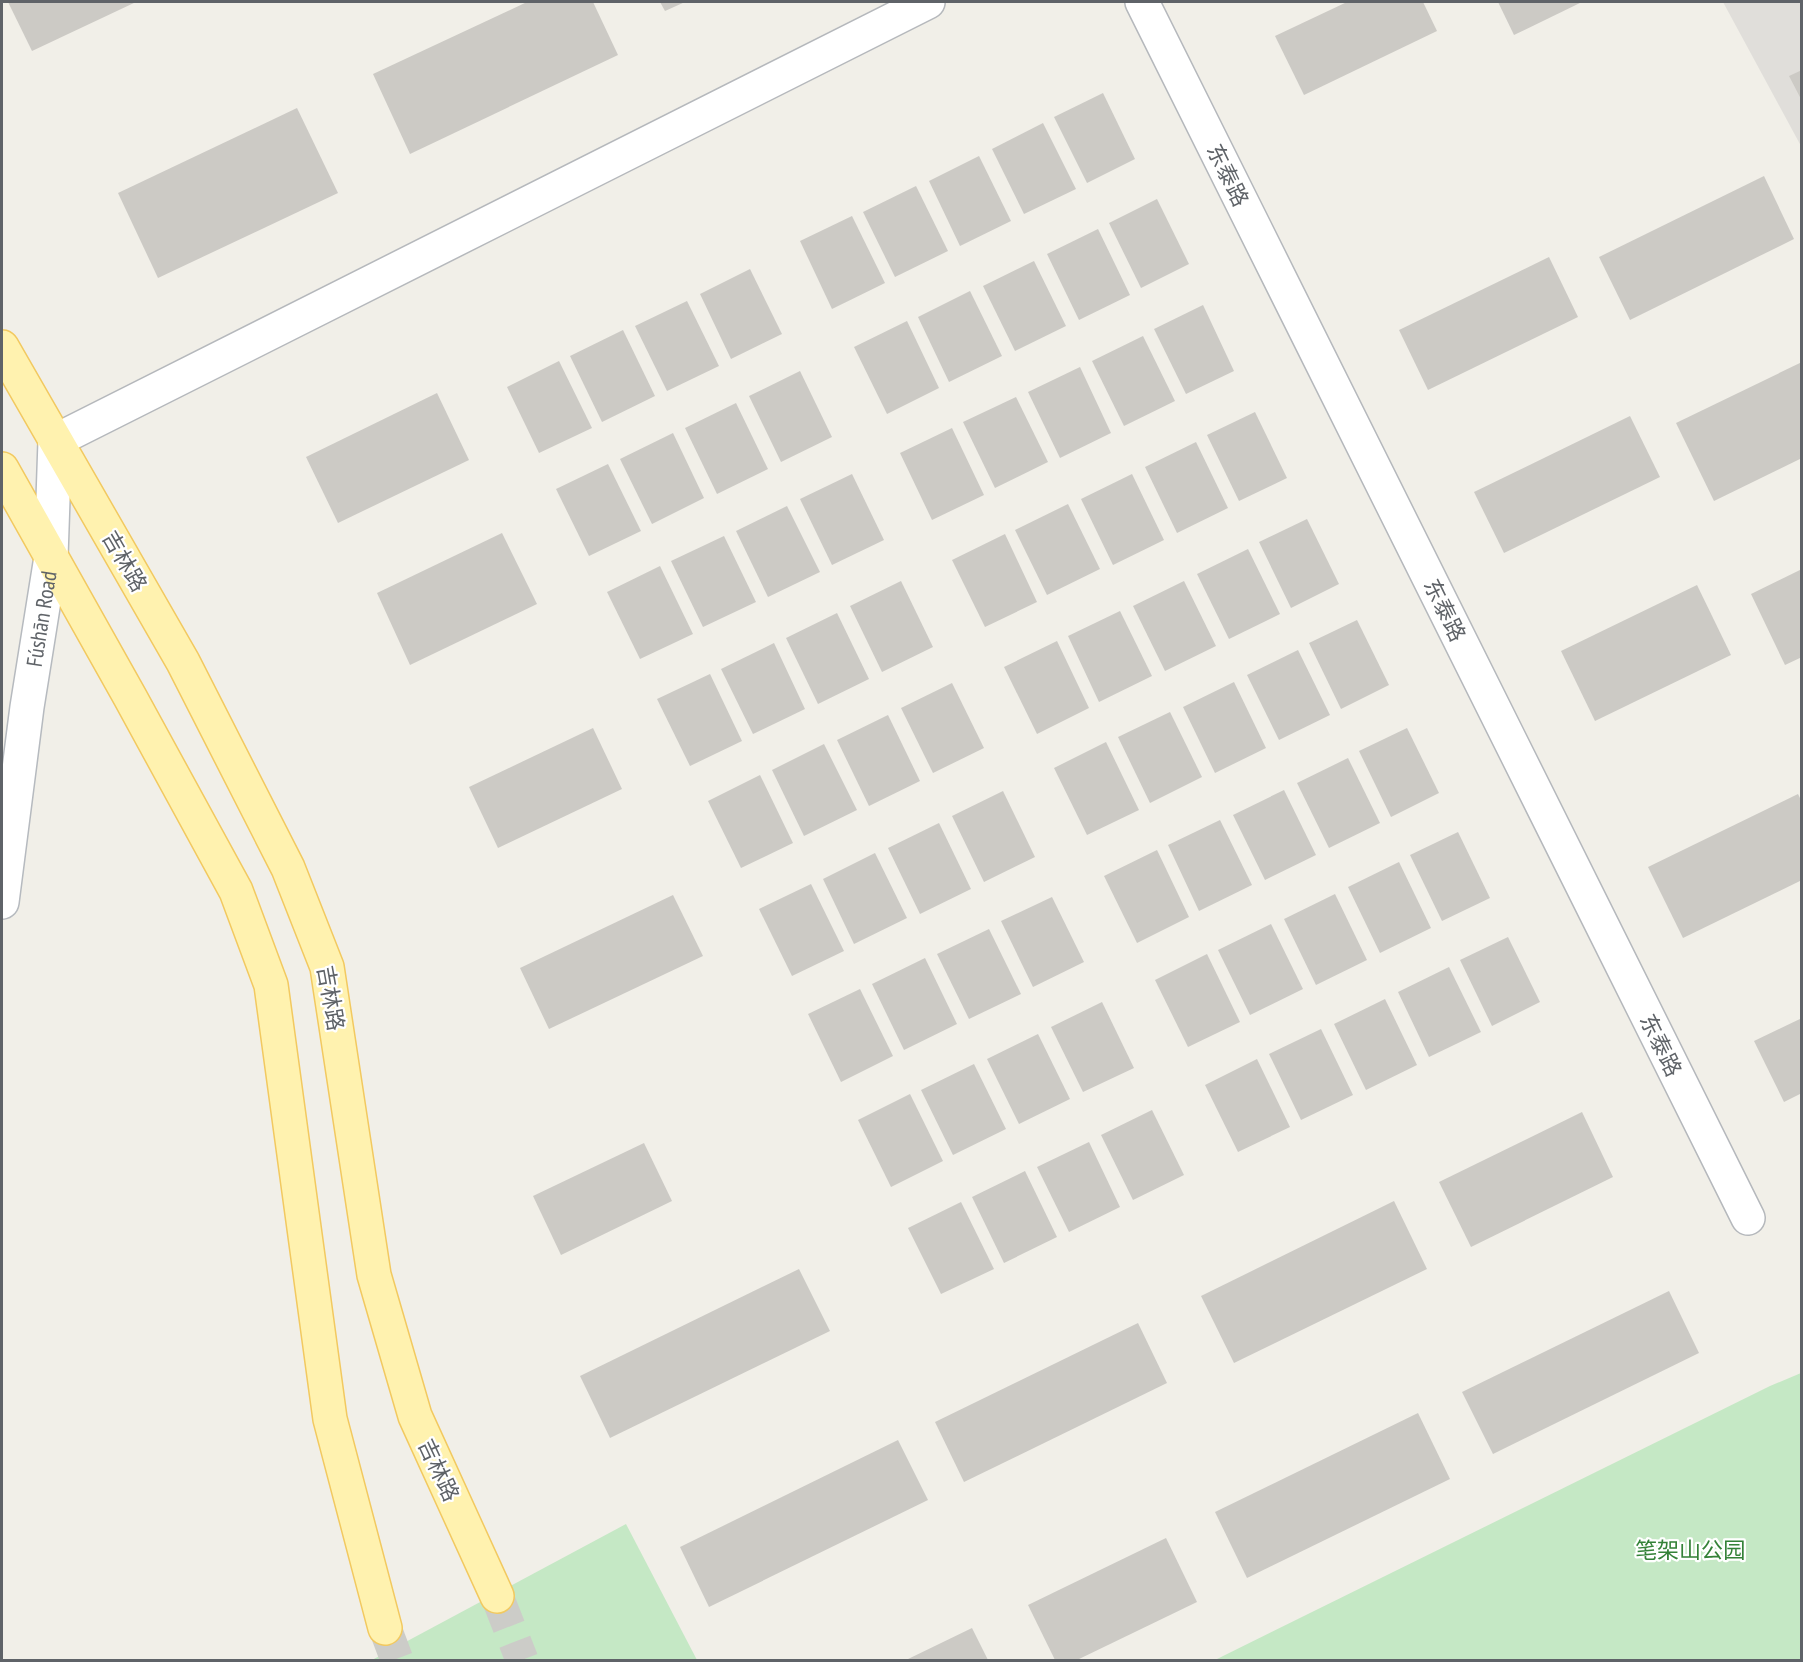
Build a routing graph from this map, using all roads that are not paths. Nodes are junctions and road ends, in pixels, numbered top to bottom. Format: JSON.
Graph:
{"nodes":[{"id":1,"x":928,"y":2,"type":"edge"},
{"id":2,"x":1142,"y":2,"type":"edge"},
{"id":3,"x":2,"y":347,"type":"edge"},
{"id":4,"x":55,"y":441,"type":"junction"},
{"id":5,"x":2,"y":469,"type":"edge"},
{"id":6,"x":51,"y":557,"type":"junction"},
{"id":7,"x":2,"y":902,"type":"edge"},
{"id":8,"x":1748,"y":1218,"type":"dead end"},
{"id":9,"x":497,"y":1596,"type":"tunnel mouth"},
{"id":10,"x":385,"y":1628,"type":"tunnel mouth"}],
"edges":[{"from":1,"to":4,"type":"street"},
{"from":2,"to":8,"type":"street","name":"东泰路"},
{"from":3,"to":4,"type":"main road"},
{"from":4,"to":6,"type":"street","name":"Fúshān Road"},
{"from":4,"to":9,"type":"main road","name":"吉林路"},
{"from":5,"to":6,"type":"main road"},
{"from":6,"to":7,"type":"street","name":"Fúshān Road"},
{"from":6,"to":10,"type":"main road"}]}
